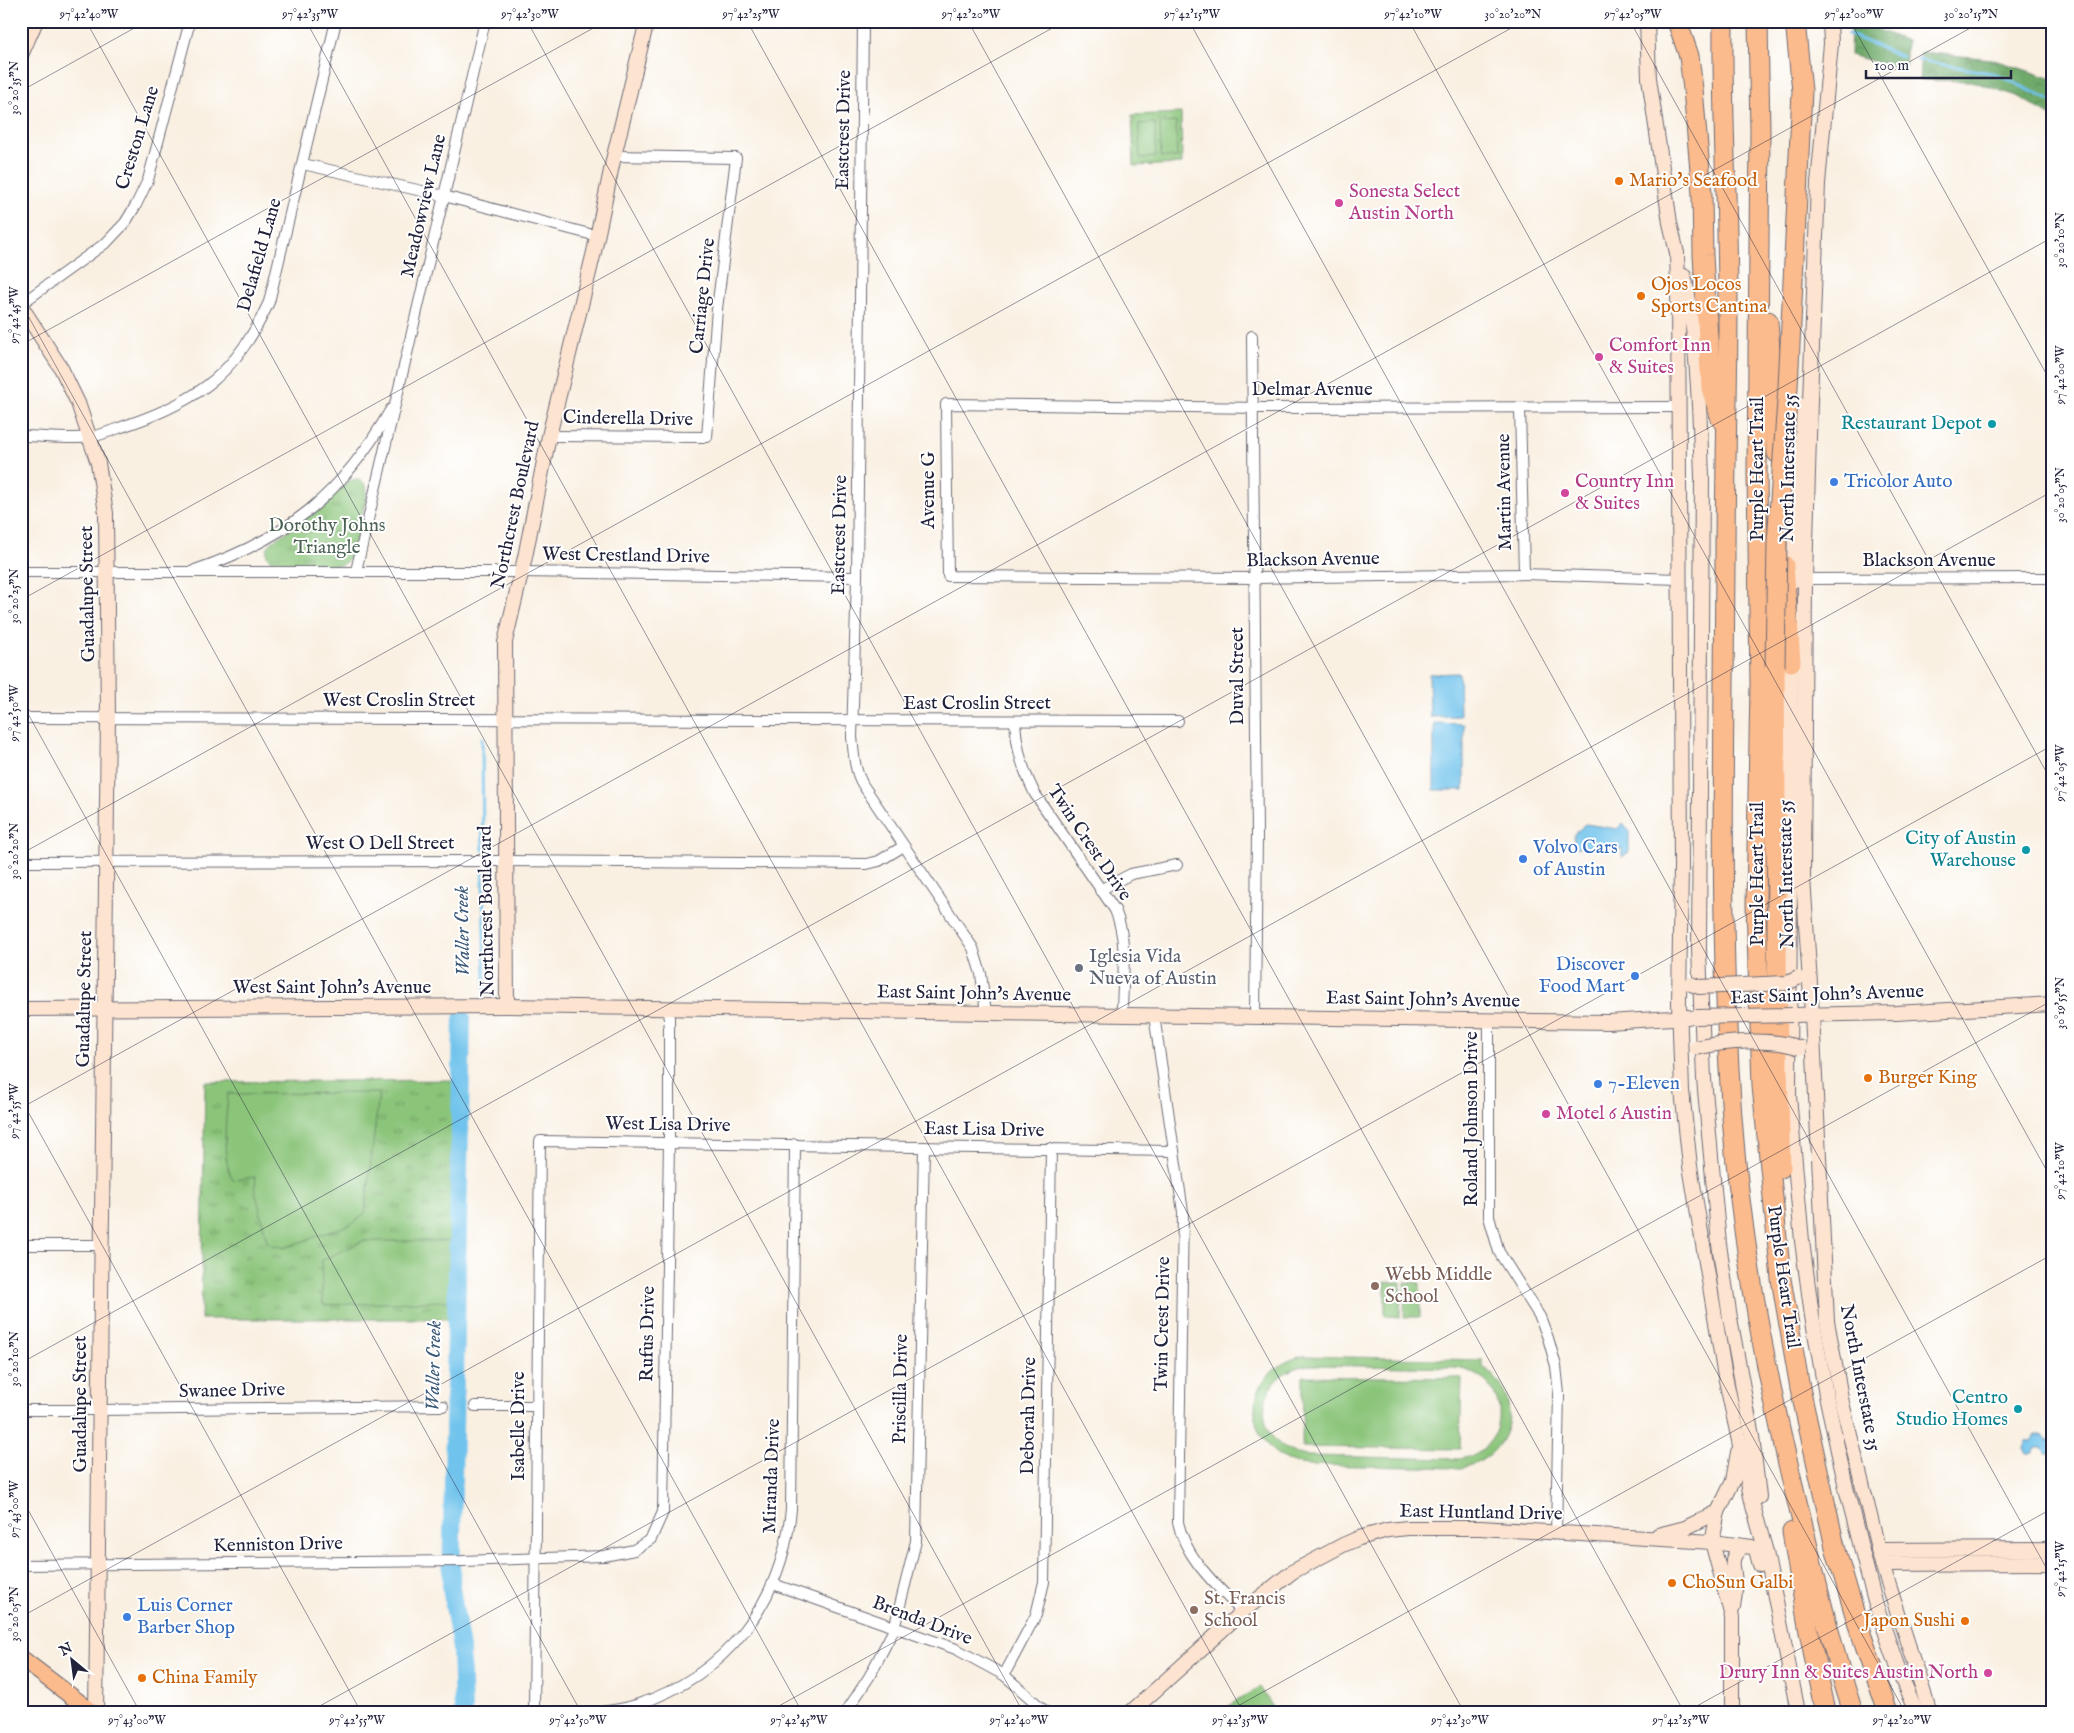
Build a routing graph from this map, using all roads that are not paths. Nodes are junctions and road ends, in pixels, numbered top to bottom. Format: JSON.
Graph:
{"nodes":[{"id":1,"x":36,"y":21,"type":"edge"},
{"id":2,"x":190,"y":21,"type":"edge"},
{"id":3,"x":336,"y":21,"type":"edge"},
{"id":4,"x":485,"y":21,"type":"edge"},
{"id":5,"x":647,"y":21,"type":"edge"},
{"id":6,"x":863,"y":21,"type":"edge"},
{"id":7,"x":1647,"y":21,"type":"edge"},
{"id":8,"x":1724,"y":21,"type":"edge"},
{"id":9,"x":1758,"y":21,"type":"edge"},
{"id":10,"x":1795,"y":21,"type":"edge"},
{"id":11,"x":1830,"y":21,"type":"edge"},
{"id":12,"x":1680,"y":28,"type":"edge"},
{"id":13,"x":21,"y":55,"type":"edge"},
{"id":14,"x":614,"y":156,"type":"junction"},
{"id":15,"x":303,"y":164,"type":"junction"},
{"id":16,"x":444,"y":196,"type":"junction"},
{"id":17,"x":1758,"y":235,"type":"junction"},
{"id":18,"x":597,"y":236,"type":"junction"},
{"id":19,"x":1677,"y":253,"type":"junction"},
{"id":20,"x":1813,"y":300,"type":"junction"},
{"id":21,"x":21,"y":305,"type":"edge"},
{"id":22,"x":1252,"y":336,"type":"dead end"},
{"id":23,"x":397,"y":398,"type":"junction"},
{"id":24,"x":946,"y":404,"type":"joint"},
{"id":25,"x":1678,"y":407,"type":"junction"},
{"id":26,"x":1253,"y":408,"type":"junction"},
{"id":27,"x":1520,"y":408,"type":"junction"},
{"id":28,"x":1726,"y":432,"type":"junction"},
{"id":29,"x":21,"y":436,"type":"edge"},
{"id":30,"x":549,"y":436,"type":"junction"},
{"id":31,"x":91,"y":437,"type":"junction"},
{"id":32,"x":707,"y":438,"type":"joint"},
{"id":33,"x":356,"y":571,"type":"junction"},
{"id":34,"x":21,"y":572,"type":"edge"},
{"id":35,"x":108,"y":572,"type":"junction"},
{"id":36,"x":187,"y":572,"type":"junction"},
{"id":37,"x":521,"y":572,"type":"junction"},
{"id":38,"x":1524,"y":574,"type":"junction"},
{"id":39,"x":857,"y":576,"type":"junction"},
{"id":40,"x":948,"y":576,"type":"joint"},
{"id":41,"x":1255,"y":578,"type":"junction"},
{"id":42,"x":2053,"y":578,"type":"edge"},
{"id":43,"x":1679,"y":579,"type":"junction"},
{"id":44,"x":1806,"y":580,"type":"junction"},
{"id":45,"x":1783,"y":664,"type":"junction"},
{"id":46,"x":21,"y":718,"type":"edge"},
{"id":47,"x":108,"y":718,"type":"junction"},
{"id":48,"x":504,"y":719,"type":"junction"},
{"id":49,"x":776,"y":720,"type":"joint"},
{"id":50,"x":854,"y":720,"type":"junction"},
{"id":51,"x":1178,"y":721,"type":"dead end"},
{"id":52,"x":1015,"y":722,"type":"junction"},
{"id":53,"x":904,"y":846,"type":"junction"},
{"id":54,"x":505,"y":861,"type":"junction"},
{"id":55,"x":21,"y":862,"type":"edge"},
{"id":56,"x":106,"y":862,"type":"junction"},
{"id":57,"x":1178,"y":865,"type":"dead end"},
{"id":58,"x":1100,"y":890,"type":"junction"},
{"id":59,"x":1808,"y":967,"type":"junction"},
{"id":60,"x":1679,"y":969,"type":"junction"},
{"id":61,"x":2053,"y":1004,"type":"edge"},
{"id":62,"x":507,"y":1006,"type":"junction"},
{"id":63,"x":103,"y":1008,"type":"junction"},
{"id":64,"x":669,"y":1008,"type":"junction"},
{"id":65,"x":21,"y":1009,"type":"edge"},
{"id":66,"x":793,"y":1009,"type":"joint"},
{"id":67,"x":986,"y":1013,"type":"junction"},
{"id":68,"x":1812,"y":1014,"type":"junction"},
{"id":69,"x":1122,"y":1015,"type":"junction"},
{"id":70,"x":1154,"y":1015,"type":"junction"},
{"id":71,"x":1255,"y":1016,"type":"junction"},
{"id":72,"x":1679,"y":1017,"type":"junction"},
{"id":73,"x":1489,"y":1019,"type":"junction"},
{"id":74,"x":1683,"y":1061,"type":"junction"},
{"id":75,"x":1814,"y":1066,"type":"junction"},
{"id":76,"x":540,"y":1141,"type":"joint"},
{"id":77,"x":669,"y":1142,"type":"junction"},
{"id":78,"x":795,"y":1144,"type":"junction"},
{"id":79,"x":924,"y":1147,"type":"junction"},
{"id":80,"x":1051,"y":1148,"type":"junction"},
{"id":81,"x":1174,"y":1151,"type":"junction"},
{"id":82,"x":1775,"y":1224,"type":"junction"},
{"id":83,"x":21,"y":1245,"type":"edge"},
{"id":84,"x":100,"y":1245,"type":"junction"},
{"id":85,"x":443,"y":1406,"type":"dead end"},
{"id":86,"x":475,"y":1406,"type":"dead end"},
{"id":87,"x":537,"y":1406,"type":"junction"},
{"id":88,"x":21,"y":1410,"type":"edge"},
{"id":89,"x":100,"y":1410,"type":"junction"},
{"id":90,"x":1736,"y":1426,"type":"junction"},
{"id":91,"x":1788,"y":1466,"type":"junction"},
{"id":92,"x":1718,"y":1512,"type":"junction"},
{"id":93,"x":1556,"y":1533,"type":"junction"},
{"id":94,"x":1647,"y":1538,"type":"junction"},
{"id":95,"x":1712,"y":1542,"type":"junction"},
{"id":96,"x":1743,"y":1546,"type":"junction"},
{"id":97,"x":2053,"y":1549,"type":"edge"},
{"id":98,"x":1766,"y":1552,"type":"junction"},
{"id":99,"x":1880,"y":1557,"type":"junction"},
{"id":100,"x":536,"y":1559,"type":"junction"},
{"id":101,"x":2053,"y":1563,"type":"edge"},
{"id":102,"x":98,"y":1564,"type":"junction"},
{"id":103,"x":21,"y":1565,"type":"edge"},
{"id":104,"x":773,"y":1584,"type":"junction"},
{"id":105,"x":1242,"y":1612,"type":"junction"},
{"id":106,"x":1732,"y":1617,"type":"junction"},
{"id":107,"x":894,"y":1629,"type":"junction"},
{"id":108,"x":21,"y":1658,"type":"edge"},
{"id":109,"x":1004,"y":1675,"type":"junction"},
{"id":110,"x":92,"y":1712,"type":"edge"},
{"id":111,"x":96,"y":1712,"type":"edge"},
{"id":112,"x":534,"y":1712,"type":"edge"},
{"id":113,"x":602,"y":1712,"type":"edge"},
{"id":114,"x":846,"y":1712,"type":"edge"},
{"id":115,"x":1046,"y":1712,"type":"edge"},
{"id":116,"x":1131,"y":1712,"type":"edge"},
{"id":117,"x":1732,"y":1712,"type":"edge"},
{"id":118,"x":1789,"y":1712,"type":"edge"},
{"id":119,"x":1798,"y":1712,"type":"edge"},
{"id":120,"x":1826,"y":1712,"type":"edge"},
{"id":121,"x":1853,"y":1712,"type":"edge"},
{"id":122,"x":1888,"y":1712,"type":"edge"},
{"id":123,"x":1916,"y":1712,"type":"edge"},
{"id":124,"x":1930,"y":1712,"type":"edge"}],
"edges":[{"from":1,"to":13,"type":"main road"},
{"from":2,"to":21,"type":"street","name":"Creston Lane"},
{"from":3,"to":15,"type":"street","name":"Delafield Lane"},
{"from":4,"to":16,"type":"street","name":"Meadowview Lane"},
{"from":5,"to":14,"type":"main road","name":"Northcrest Boulevard"},
{"from":6,"to":39,"type":"street","name":"Eastcrest Drive"},
{"from":7,"to":19,"type":"main road"},
{"from":8,"to":28,"type":"highway","name":"Purple Heart Trail"},
{"from":9,"to":17,"type":"highway","name":"Purple Heart Trail"},
{"from":10,"to":45,"type":"highway","bridge":true},
{"from":11,"to":20,"type":"main road","name":"North Interstate 35"},
{"from":12,"to":28,"type":"highway"},
{"from":14,"to":18,"type":"main road","name":"Northcrest Boulevard"},
{"from":14,"to":32,"type":"street","name":"Carriage Drive"},
{"from":15,"to":16,"type":"street"},
{"from":15,"to":31,"type":"street","name":"Delafield Lane"},
{"from":16,"to":18,"type":"street"},
{"from":16,"to":23,"type":"street","name":"Meadowview Lane"},
{"from":17,"to":45,"type":"highway"},
{"from":17,"to":82,"type":"highway","name":"Purple Heart Trail"},
{"from":18,"to":30,"type":"main road","name":"Northcrest Boulevard"},
{"from":19,"to":25,"type":"main road"},
{"from":19,"to":98,"type":"main road"},
{"from":20,"to":44,"type":"main road","name":"North Interstate 35"},
{"from":20,"to":45,"type":"main road"},
{"from":21,"to":31,"type":"main road","name":"Guadalupe Street"},
{"from":22,"to":26,"type":"street","name":"Duval Street"},
{"from":23,"to":33,"type":"street","name":"Meadowview Lane"},
{"from":23,"to":36,"type":"street","name":"Meadowview Lane"},
{"from":24,"to":26,"type":"street","name":"Delmar Avenue"},
{"from":24,"to":40,"type":"street","name":"Avenue G"},
{"from":25,"to":27,"type":"street","name":"Delmar Avenue"},
{"from":25,"to":43,"type":"main road"},
{"from":26,"to":27,"type":"street","name":"Delmar Avenue"},
{"from":26,"to":41,"type":"street","name":"Duval Street"},
{"from":27,"to":38,"type":"street","name":"Martin Avenue"},
{"from":28,"to":91,"type":"highway","name":"Purple Heart Trail"},
{"from":29,"to":31,"type":"street","name":"Delafield Lane"},
{"from":30,"to":32,"type":"street","name":"Cinderella Drive"},
{"from":30,"to":37,"type":"main road","name":"Northcrest Boulevard"},
{"from":31,"to":35,"type":"main road","name":"Guadalupe Street"},
{"from":33,"to":36,"type":"street","name":"West Crestland Drive"},
{"from":33,"to":37,"type":"street","name":"West Crestland Drive"},
{"from":34,"to":35,"type":"street","name":"West Crestland Drive"},
{"from":35,"to":36,"type":"street","name":"West Crestland Drive"},
{"from":35,"to":47,"type":"main road","name":"Guadalupe Street"},
{"from":37,"to":39,"type":"street","name":"West Crestland Drive"},
{"from":37,"to":48,"type":"main road","name":"Northcrest Boulevard"},
{"from":38,"to":41,"type":"street","name":"Blackson Avenue"},
{"from":38,"to":43,"type":"street","name":"Blackson Avenue"},
{"from":39,"to":50,"type":"street","name":"Eastcrest Drive"},
{"from":40,"to":41,"type":"street","name":"Blackson Avenue"},
{"from":41,"to":71,"type":"street","name":"Duval Street"},
{"from":42,"to":44,"type":"street","name":"Blackson Avenue"},
{"from":43,"to":60,"type":"main road"},
{"from":44,"to":59,"type":"main road","name":"North Interstate 35"},
{"from":45,"to":82,"type":"highway"},
{"from":45,"to":123,"type":"main road"},
{"from":46,"to":47,"type":"street","name":"West Croslin Street"},
{"from":47,"to":48,"type":"street","name":"West Croslin Street"},
{"from":47,"to":56,"type":"main road","name":"Guadalupe Street"},
{"from":48,"to":49,"type":"street","name":"West Croslin Street"},
{"from":48,"to":54,"type":"main road","name":"Northcrest Boulevard"},
{"from":49,"to":50,"type":"street","name":"East Croslin Street"},
{"from":50,"to":52,"type":"street","name":"East Croslin Street"},
{"from":50,"to":53,"type":"street","name":"Eastcrest Drive"},
{"from":51,"to":52,"type":"street","name":"East Croslin Street"},
{"from":52,"to":58,"type":"street","name":"Twin Crest Drive"},
{"from":53,"to":54,"type":"street","name":"West O Dell Street"},
{"from":53,"to":67,"type":"street","name":"Eastcrest Drive"},
{"from":54,"to":56,"type":"street","name":"West O Dell Street"},
{"from":54,"to":62,"type":"main road","name":"Northcrest Boulevard"},
{"from":55,"to":56,"type":"street","name":"West O Dell Street"},
{"from":56,"to":63,"type":"main road","name":"Guadalupe Street"},
{"from":57,"to":58,"type":"street"},
{"from":58,"to":69,"type":"street","name":"Twin Crest Drive"},
{"from":59,"to":60,"type":"main road","bridge":true},
{"from":59,"to":68,"type":"main road","name":"North Interstate 35"},
{"from":60,"to":72,"type":"main road"},
{"from":61,"to":68,"type":"main road","name":"East Saint John's Avenue"},
{"from":62,"to":63,"type":"main road","name":"West Saint John's Avenue"},
{"from":62,"to":64,"type":"main road","name":"West Saint John's Avenue"},
{"from":63,"to":65,"type":"main road","name":"West Saint John's Avenue"},
{"from":63,"to":84,"type":"main road","name":"Guadalupe Street"},
{"from":64,"to":66,"type":"main road","name":"West Saint John's Avenue"},
{"from":64,"to":77,"type":"street","name":"Rufus Drive"},
{"from":66,"to":67,"type":"main road","name":"East Saint John's Avenue"},
{"from":67,"to":69,"type":"main road","name":"East Saint John's Avenue"},
{"from":68,"to":72,"type":"main road","name":"East Saint John's Avenue","bridge":true},
{"from":68,"to":75,"type":"main road","name":"North Interstate 35"},
{"from":69,"to":70,"type":"main road","name":"East Saint John's Avenue"},
{"from":70,"to":71,"type":"main road","name":"East Saint John's Avenue"},
{"from":70,"to":81,"type":"street","name":"Twin Crest Drive"},
{"from":71,"to":73,"type":"main road","name":"East Saint John's Avenue"},
{"from":72,"to":73,"type":"main road","name":"East Saint John's Avenue"},
{"from":72,"to":74,"type":"main road"},
{"from":73,"to":93,"type":"street","name":"Roland Johnson Drive"},
{"from":74,"to":75,"type":"main road","bridge":true},
{"from":74,"to":90,"type":"main road"},
{"from":75,"to":99,"type":"main road","name":"North Interstate 35"},
{"from":76,"to":77,"type":"street","name":"West Lisa Drive"},
{"from":76,"to":87,"type":"street","name":"Isabelle Drive"},
{"from":77,"to":78,"type":"street","name":"West Lisa Drive"},
{"from":77,"to":100,"type":"street","name":"Rufus Drive"},
{"from":78,"to":79,"type":"street","name":"East Lisa Drive"},
{"from":78,"to":104,"type":"street","name":"Miranda Drive"},
{"from":79,"to":80,"type":"street","name":"East Lisa Drive"},
{"from":79,"to":107,"type":"street","name":"Priscilla Drive"},
{"from":80,"to":81,"type":"street","name":"East Lisa Drive"},
{"from":80,"to":109,"type":"street","name":"Deborah Drive"},
{"from":81,"to":105,"type":"street","name":"Twin Crest Drive"},
{"from":82,"to":122,"type":"highway","name":"Purple Heart Trail"},
{"from":83,"to":84,"type":"street"},
{"from":84,"to":89,"type":"main road","name":"Guadalupe Street"},
{"from":85,"to":89,"type":"street","name":"Swanee Drive"},
{"from":86,"to":87,"type":"street"},
{"from":87,"to":100,"type":"street","name":"Isabelle Drive"},
{"from":88,"to":89,"type":"street","name":"Swanee Drive"},
{"from":89,"to":102,"type":"main road","name":"Guadalupe Street"},
{"from":90,"to":92,"type":"main road"},
{"from":90,"to":98,"type":"main road"},
{"from":91,"to":120,"type":"highway"},
{"from":91,"to":121,"type":"highway","name":"Purple Heart Trail"},
{"from":92,"to":94,"type":"main road"},
{"from":92,"to":95,"type":"main road"},
{"from":93,"to":94,"type":"main road","name":"East Huntland Drive"},
{"from":93,"to":105,"type":"main road","name":"East Huntland Drive"},
{"from":94,"to":95,"type":"main road","name":"East Huntland Drive"},
{"from":95,"to":96,"type":"main road","name":"East Huntland Drive"},
{"from":95,"to":106,"type":"main road"},
{"from":96,"to":106,"type":"main road"},
{"from":96,"to":118,"type":"main road"},
{"from":97,"to":99,"type":"main road"},
{"from":98,"to":119,"type":"main road"},
{"from":99,"to":101,"type":"main road"},
{"from":99,"to":124,"type":"main road","name":"North Interstate 35"},
{"from":100,"to":102,"type":"street","name":"Kenniston Drive"},
{"from":100,"to":112,"type":"street","name":"Isabelle Drive"},
{"from":102,"to":103,"type":"street","name":"Kenniston Drive"},
{"from":102,"to":111,"type":"main road","name":"Guadalupe Street"},
{"from":104,"to":107,"type":"street","name":"Brenda Drive"},
{"from":104,"to":113,"type":"street","name":"Miranda Drive"},
{"from":105,"to":116,"type":"main road","name":"East Huntland Drive"},
{"from":106,"to":117,"type":"main road"},
{"from":107,"to":109,"type":"street","name":"Brenda Drive"},
{"from":107,"to":114,"type":"street","name":"Priscilla Drive"},
{"from":108,"to":110,"type":"main road"},
{"from":109,"to":115,"type":"street","name":"Brenda Drive"}]}
